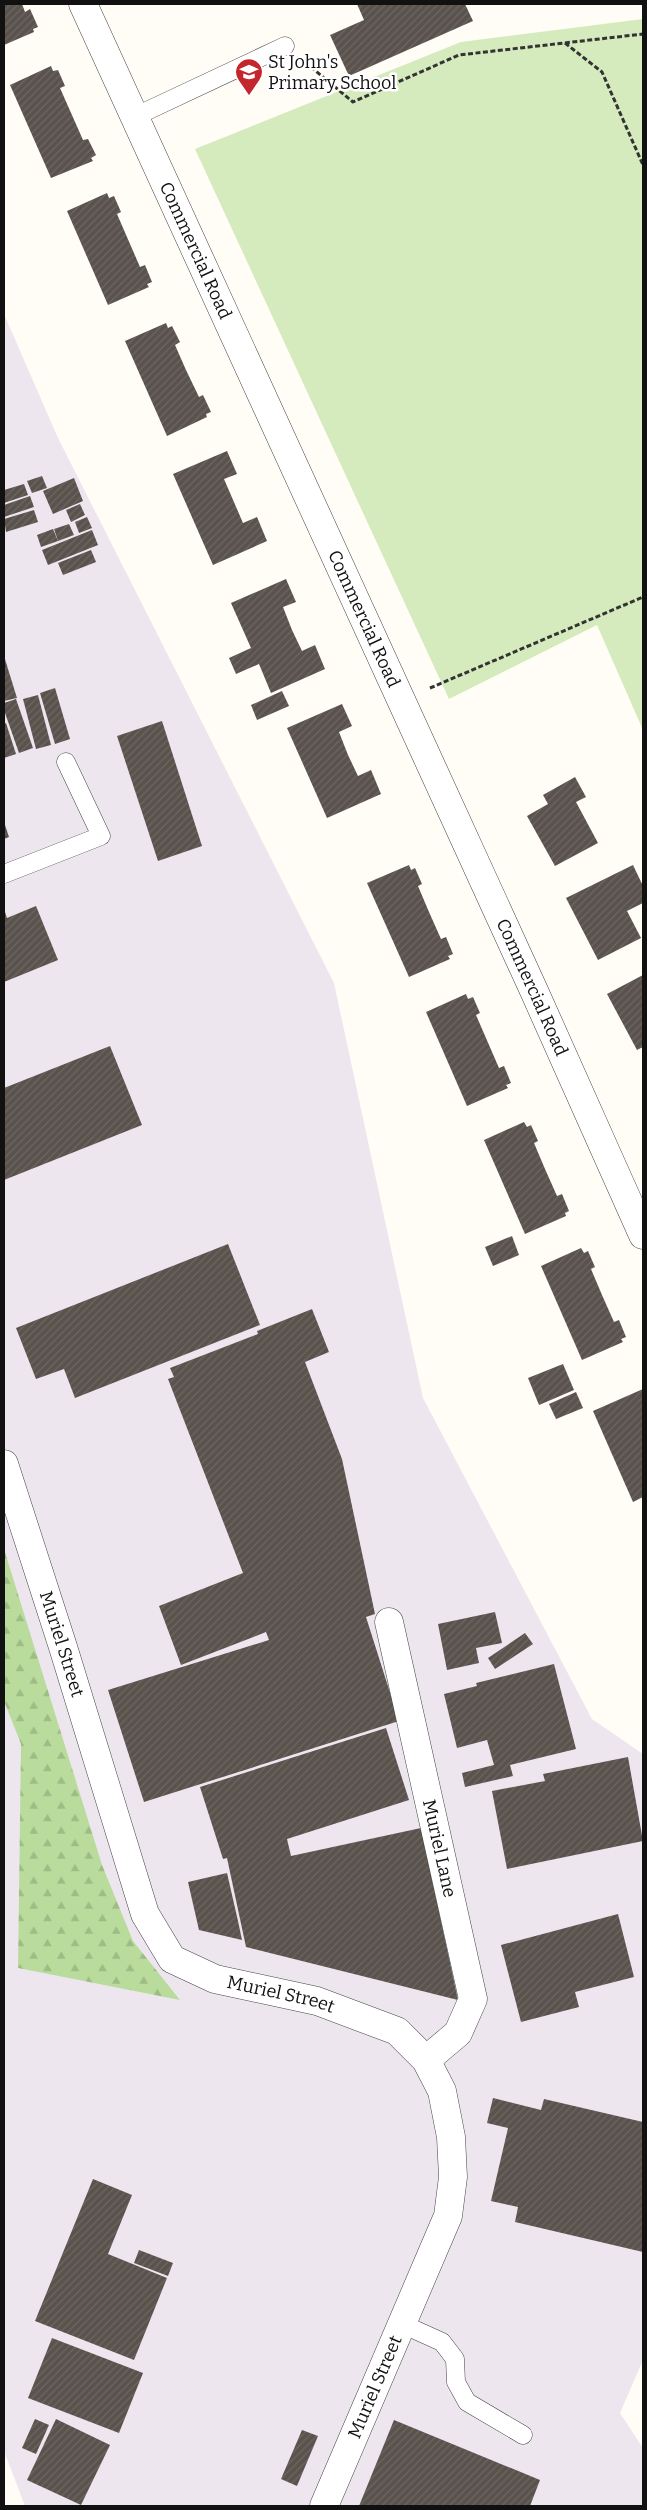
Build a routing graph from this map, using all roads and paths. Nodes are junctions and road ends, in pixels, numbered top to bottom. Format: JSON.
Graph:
{"nodes":[{"id":1,"x":82,"y":4,"type":"edge"},
{"id":2,"x":643,"y":34,"type":"edge"},
{"id":3,"x":565,"y":43,"type":"junction"},
{"id":4,"x":285,"y":46,"type":"joint"},
{"id":5,"x":134,"y":117,"type":"junction"},
{"id":6,"x":643,"y":165,"type":"edge"},
{"id":7,"x":643,"y":596,"type":"edge"},
{"id":8,"x":401,"y":700,"type":"junction"},
{"id":9,"x":66,"y":762,"type":"dead end"},
{"id":10,"x":4,"y":874,"type":"edge"},
{"id":11,"x":643,"y":1235,"type":"edge"},
{"id":12,"x":4,"y":1464,"type":"edge"},
{"id":13,"x":389,"y":1622,"type":"dead end"},
{"id":14,"x":426,"y":2060,"type":"junction"},
{"id":15,"x":402,"y":2324,"type":"junction"},
{"id":16,"x":523,"y":2435,"type":"dead end"},
{"id":17,"x":324,"y":2506,"type":"edge"}],
"edges":[{"from":1,"to":5,"type":"street","name":"Commercial Road"},
{"from":2,"to":3,"type":"path"},
{"from":3,"to":4,"type":"path"},
{"from":3,"to":6,"type":"path"},
{"from":4,"to":5,"type":"lane"},
{"from":5,"to":8,"type":"street","name":"Commercial Road"},
{"from":7,"to":8,"type":"path"},
{"from":8,"to":11,"type":"street","name":"Commercial Road"},
{"from":9,"to":10,"type":"lane"},
{"from":12,"to":14,"type":"street","name":"Muriel Street"},
{"from":13,"to":14,"type":"street","name":"Muriel Lane"},
{"from":14,"to":15,"type":"street","name":"Muriel Street"},
{"from":15,"to":16,"type":"lane"},
{"from":15,"to":17,"type":"street","name":"Muriel Street"}]}
